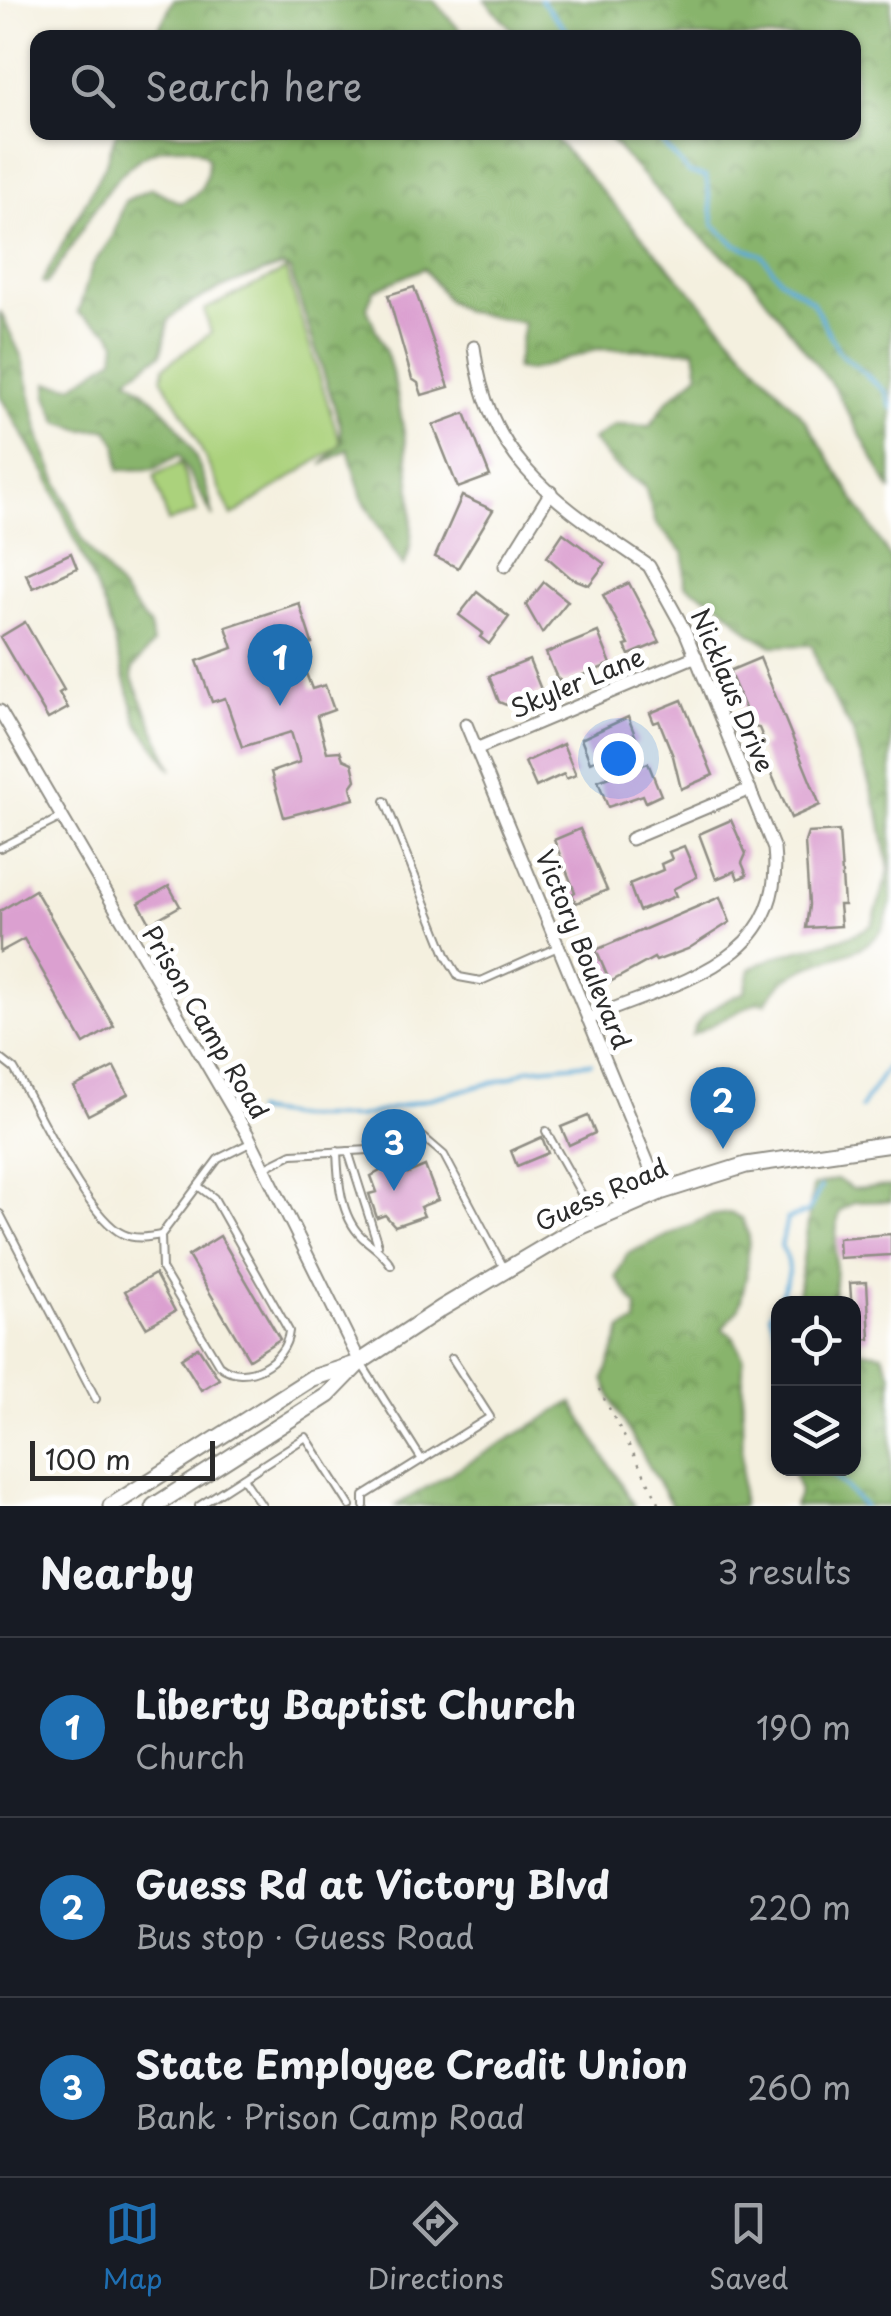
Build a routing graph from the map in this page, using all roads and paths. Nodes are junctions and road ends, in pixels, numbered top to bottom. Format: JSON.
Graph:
{"nodes":[{"id":1,"x":474,"y":347,"type":"dead end"},
{"id":2,"x":550,"y":492,"type":"junction"},
{"id":3,"x":506,"y":566,"type":"dead end"},
{"id":4,"x":696,"y":656,"type":"junction"},
{"id":5,"x":0,"y":711,"type":"edge"},
{"id":6,"x":466,"y":724,"type":"dead end"},
{"id":7,"x":476,"y":749,"type":"junction"},
{"id":8,"x":750,"y":789,"type":"junction"},
{"id":9,"x":385,"y":802,"type":"dead end"},
{"id":10,"x":60,"y":818,"type":"junction"},
{"id":11,"x":630,"y":838,"type":"dead end"},
{"id":12,"x":0,"y":848,"type":"edge"},
{"id":13,"x":560,"y":947,"type":"junction"},
{"id":14,"x":588,"y":1019,"type":"junction"},
{"id":15,"x":0,"y":1058,"type":"edge"},
{"id":16,"x":546,"y":1131,"type":"dead end"},
{"id":17,"x":252,"y":1143,"type":"junction"},
{"id":18,"x":891,"y":1144,"type":"edge"},
{"id":19,"x":338,"y":1151,"type":"junction"},
{"id":20,"x":348,"y":1151,"type":"junction"},
{"id":21,"x":264,"y":1168,"type":"junction"},
{"id":22,"x":198,"y":1186,"type":"junction"},
{"id":23,"x":660,"y":1192,"type":"junction"},
{"id":24,"x":0,"y":1214,"type":"edge"},
{"id":25,"x":596,"y":1219,"type":"junction"},
{"id":26,"x":162,"y":1235,"type":"junction"},
{"id":27,"x":378,"y":1246,"type":"junction"},
{"id":28,"x":391,"y":1265,"type":"dead end"},
{"id":29,"x":504,"y":1270,"type":"junction"},
{"id":30,"x":452,"y":1358,"type":"dead end"},
{"id":31,"x":360,"y":1362,"type":"junction"},
{"id":32,"x":598,"y":1389,"type":"dead end"},
{"id":33,"x":96,"y":1399,"type":"dead end"},
{"id":34,"x":422,"y":1460,"type":"junction"},
{"id":35,"x":243,"y":1478,"type":"junction"},
{"id":36,"x":111,"y":1506,"type":"edge"},
{"id":37,"x":154,"y":1506,"type":"edge"},
{"id":38,"x":199,"y":1506,"type":"edge"},
{"id":39,"x":262,"y":1506,"type":"edge"},
{"id":40,"x":350,"y":1506,"type":"edge"},
{"id":41,"x":364,"y":1506,"type":"edge"},
{"id":42,"x":660,"y":1506,"type":"edge"}],
"edges":[{"from":1,"to":2,"type":"street","name":"Nicklaus Drive"},
{"from":2,"to":3,"type":"street"},
{"from":2,"to":4,"type":"street","name":"Nicklaus Drive"},
{"from":4,"to":7,"type":"street","name":"Skyler Lane"},
{"from":4,"to":8,"type":"street","name":"Nicklaus Drive"},
{"from":5,"to":10,"type":"street","name":"Prison Camp Road"},
{"from":6,"to":7,"type":"street","name":"Victory Boulevard"},
{"from":7,"to":13,"type":"street","name":"Victory Boulevard"},
{"from":8,"to":11,"type":"street"},
{"from":8,"to":14,"type":"street","name":"Nicklaus Drive"},
{"from":9,"to":13,"type":"lane"},
{"from":10,"to":12,"type":"lane"},
{"from":10,"to":17,"type":"street","name":"Prison Camp Road"},
{"from":13,"to":14,"type":"street","name":"Victory Boulevard"},
{"from":14,"to":23,"type":"street","name":"Victory Boulevard"},
{"from":15,"to":26,"type":"lane"},
{"from":16,"to":25,"type":"lane"},
{"from":17,"to":21,"type":"street","name":"Prison Camp Road"},
{"from":17,"to":22,"type":"lane"},
{"from":18,"to":23,"type":"main road","name":"Guess Road"},
{"from":19,"to":20,"type":"lane"},
{"from":19,"to":21,"type":"lane"},
{"from":19,"to":27,"type":"lane"},
{"from":20,"to":27,"type":"lane"},
{"from":20,"to":29,"type":"lane"},
{"from":21,"to":31,"type":"street","name":"Prison Camp Road"},
{"from":22,"to":26,"type":"lane"},
{"from":22,"to":26,"type":"lane"},
{"from":23,"to":25,"type":"main road","name":"Guess Road"},
{"from":24,"to":33,"type":"lane"},
{"from":25,"to":29,"type":"main road","name":"Guess Road"},
{"from":27,"to":28,"type":"lane"},
{"from":29,"to":31,"type":"main road","name":"Guess Road"},
{"from":30,"to":34,"type":"lane"},
{"from":31,"to":34,"type":"lane"},
{"from":31,"to":36,"type":"main road","name":"Guess Road"},
{"from":31,"to":37,"type":"main road","name":"Guess Road"},
{"from":32,"to":42,"type":"path"},
{"from":34,"to":41,"type":"lane"},
{"from":35,"to":38,"type":"lane"},
{"from":35,"to":39,"type":"lane"},
{"from":35,"to":40,"type":"lane"}]}
